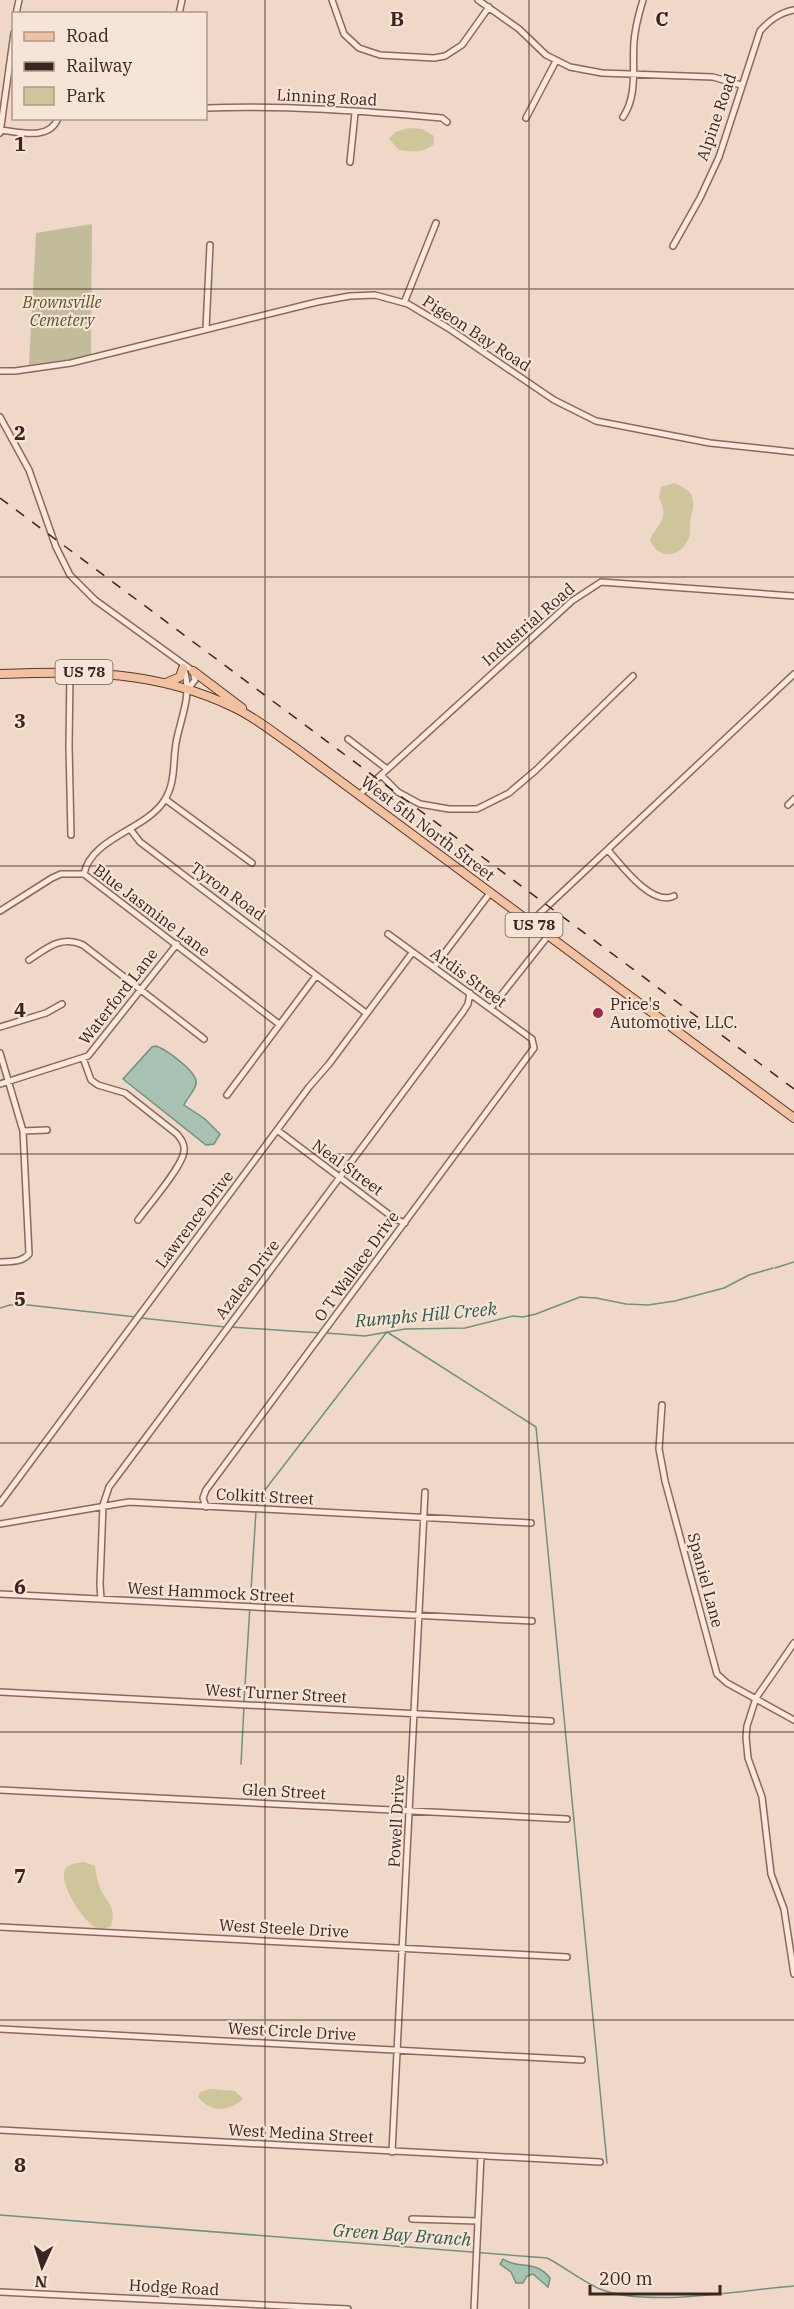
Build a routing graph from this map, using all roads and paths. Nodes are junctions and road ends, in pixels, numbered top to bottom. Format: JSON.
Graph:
{"nodes":[{"id":1,"x":332,"y":0,"type":"edge"},
{"id":2,"x":478,"y":0,"type":"edge"},
{"id":3,"x":643,"y":0,"type":"edge"},
{"id":4,"x":489,"y":7,"type":"junction"},
{"id":5,"x":794,"y":10,"type":"edge"},
{"id":6,"x":12,"y":47,"type":"edge"},
{"id":7,"x":556,"y":61,"type":"junction"},
{"id":8,"x":634,"y":74,"type":"junction"},
{"id":9,"x":741,"y":85,"type":"junction"},
{"id":10,"x":207,"y":108,"type":"edge"},
{"id":11,"x":354,"y":113,"type":"junction"},
{"id":12,"x":623,"y":117,"type":"dead end"},
{"id":13,"x":526,"y":118,"type":"dead end"},
{"id":14,"x":57,"y":120,"type":"edge"},
{"id":15,"x":447,"y":122,"type":"dead end"},
{"id":16,"x":0,"y":131,"type":"edge"},
{"id":17,"x":350,"y":162,"type":"dead end"},
{"id":18,"x":436,"y":223,"type":"dead end"},
{"id":19,"x":210,"y":245,"type":"dead end"},
{"id":20,"x":673,"y":246,"type":"dead end"},
{"id":21,"x":404,"y":303,"type":"junction"},
{"id":22,"x":206,"y":329,"type":"junction"},
{"id":23,"x":0,"y":371,"type":"edge"},
{"id":24,"x":0,"y":417,"type":"edge"},
{"id":25,"x":794,"y":452,"type":"edge"},
{"id":26,"x":794,"y":596,"type":"edge"},
{"id":27,"x":173,"y":657,"type":"junction"},
{"id":28,"x":183,"y":668,"type":"junction"},
{"id":29,"x":193,"y":671,"type":"junction"},
{"id":30,"x":70,"y":672,"type":"junction"},
{"id":31,"x":0,"y":674,"type":"edge"},
{"id":32,"x":794,"y":674,"type":"edge"},
{"id":33,"x":633,"y":676,"type":"dead end"},
{"id":34,"x":168,"y":682,"type":"junction"},
{"id":35,"x":188,"y":689,"type":"junction"},
{"id":36,"x":245,"y":714,"type":"junction"},
{"id":37,"x":348,"y":739,"type":"dead end"},
{"id":38,"x":387,"y":769,"type":"junction"},
{"id":39,"x":382,"y":776,"type":"junction"},
{"id":40,"x":359,"y":795,"type":"junction"},
{"id":41,"x":165,"y":799,"type":"junction"},
{"id":42,"x":794,"y":799,"type":"edge"},
{"id":43,"x":788,"y":805,"type":"dead end"},
{"id":44,"x":130,"y":829,"type":"junction"},
{"id":45,"x":71,"y":835,"type":"dead end"},
{"id":46,"x":608,"y":850,"type":"junction"},
{"id":47,"x":252,"y":863,"type":"dead end"},
{"id":48,"x":84,"y":874,"type":"junction"},
{"id":49,"x":490,"y":893,"type":"junction"},
{"id":50,"x":674,"y":896,"type":"dead end"},
{"id":51,"x":0,"y":911,"type":"edge"},
{"id":52,"x":528,"y":921,"type":"junction"},
{"id":53,"x":388,"y":934,"type":"dead end"},
{"id":54,"x":548,"y":936,"type":"junction"},
{"id":55,"x":177,"y":944,"type":"junction"},
{"id":56,"x":412,"y":953,"type":"junction"},
{"id":57,"x":29,"y":960,"type":"dead end"},
{"id":58,"x":434,"y":967,"type":"junction"},
{"id":59,"x":314,"y":974,"type":"junction"},
{"id":60,"x":140,"y":990,"type":"junction"},
{"id":61,"x":470,"y":993,"type":"junction"},
{"id":62,"x":62,"y":1004,"type":"dead end"},
{"id":63,"x":491,"y":1008,"type":"junction"},
{"id":64,"x":366,"y":1013,"type":"junction"},
{"id":65,"x":279,"y":1024,"type":"junction"},
{"id":66,"x":0,"y":1027,"type":"edge"},
{"id":67,"x":204,"y":1039,"type":"dead end"},
{"id":68,"x":533,"y":1042,"type":"joint"},
{"id":69,"x":0,"y":1053,"type":"edge"},
{"id":70,"x":83,"y":1058,"type":"junction"},
{"id":71,"x":8,"y":1081,"type":"junction"},
{"id":72,"x":0,"y":1084,"type":"edge"},
{"id":73,"x":227,"y":1095,"type":"dead end"},
{"id":74,"x":794,"y":1118,"type":"edge"},
{"id":75,"x":47,"y":1130,"type":"dead end"},
{"id":76,"x":277,"y":1130,"type":"junction"},
{"id":77,"x":23,"y":1131,"type":"junction"},
{"id":78,"x":340,"y":1177,"type":"junction"},
{"id":79,"x":138,"y":1220,"type":"dead end"},
{"id":80,"x":405,"y":1223,"type":"junction"},
{"id":81,"x":0,"y":1262,"type":"edge"},
{"id":82,"x":662,"y":1405,"type":"dead end"},
{"id":83,"x":425,"y":1492,"type":"dead end"},
{"id":84,"x":0,"y":1503,"type":"edge"},
{"id":85,"x":103,"y":1505,"type":"junction"},
{"id":86,"x":206,"y":1507,"type":"junction"},
{"id":87,"x":425,"y":1519,"type":"junction"},
{"id":88,"x":531,"y":1523,"type":"dead end"},
{"id":89,"x":0,"y":1524,"type":"edge"},
{"id":90,"x":0,"y":1594,"type":"edge"},
{"id":91,"x":102,"y":1599,"type":"junction"},
{"id":92,"x":420,"y":1617,"type":"junction"},
{"id":93,"x":532,"y":1621,"type":"dead end"},
{"id":94,"x":794,"y":1643,"type":"edge"},
{"id":95,"x":0,"y":1692,"type":"edge"},
{"id":96,"x":756,"y":1698,"type":"junction"},
{"id":97,"x":415,"y":1714,"type":"junction"},
{"id":98,"x":794,"y":1720,"type":"edge"},
{"id":99,"x":551,"y":1721,"type":"dead end"},
{"id":100,"x":0,"y":1790,"type":"edge"},
{"id":101,"x":410,"y":1811,"type":"junction"},
{"id":102,"x":567,"y":1820,"type":"dead end"},
{"id":103,"x":0,"y":1927,"type":"edge"},
{"id":104,"x":402,"y":1948,"type":"junction"},
{"id":105,"x":567,"y":1957,"type":"dead end"},
{"id":106,"x":794,"y":1974,"type":"edge"},
{"id":107,"x":0,"y":2029,"type":"edge"},
{"id":108,"x":397,"y":2050,"type":"junction"},
{"id":109,"x":582,"y":2060,"type":"dead end"},
{"id":110,"x":0,"y":2130,"type":"edge"},
{"id":111,"x":392,"y":2152,"type":"junction"},
{"id":112,"x":480,"y":2156,"type":"junction"},
{"id":113,"x":600,"y":2162,"type":"dead end"},
{"id":114,"x":412,"y":2219,"type":"dead end"},
{"id":115,"x":478,"y":2221,"type":"junction"},
{"id":116,"x":0,"y":2292,"type":"edge"},
{"id":117,"x":226,"y":2306,"type":"edge"},
{"id":118,"x":348,"y":2309,"type":"edge"},
{"id":119,"x":474,"y":2309,"type":"edge"}],
"edges":[{"from":1,"to":4,"type":"street"},
{"from":2,"to":4,"type":"street"},
{"from":3,"to":8,"type":"street"},
{"from":4,"to":7,"type":"street"},
{"from":5,"to":9,"type":"street","name":"Alpine Road"},
{"from":6,"to":16,"type":"street"},
{"from":7,"to":8,"type":"street"},
{"from":7,"to":13,"type":"street"},
{"from":8,"to":9,"type":"street"},
{"from":8,"to":12,"type":"street"},
{"from":9,"to":20,"type":"street","name":"Alpine Road"},
{"from":10,"to":11,"type":"street","name":"Linning Road"},
{"from":11,"to":15,"type":"street","name":"Linning Road"},
{"from":11,"to":17,"type":"street"},
{"from":14,"to":16,"type":"street"},
{"from":18,"to":21,"type":"street"},
{"from":19,"to":22,"type":"street"},
{"from":21,"to":22,"type":"street","name":"Pigeon Bay Road"},
{"from":21,"to":25,"type":"street","name":"Pigeon Bay Road"},
{"from":22,"to":23,"type":"street","name":"Pigeon Bay Road"},
{"from":24,"to":27,"type":"street"},
{"from":26,"to":38,"type":"street","name":"Industrial Road"},
{"from":27,"to":28,"type":"street"},
{"from":27,"to":29,"type":"street"},
{"from":28,"to":34,"type":"main road"},
{"from":28,"to":35,"type":"street"},
{"from":29,"to":35,"type":"street"},
{"from":29,"to":36,"type":"main road"},
{"from":30,"to":31,"type":"main road","name":"West 5th North Street","number":"US 78"},
{"from":30,"to":34,"type":"main road","name":"West 5th North Street","number":"US 78"},
{"from":30,"to":45,"type":"street"},
{"from":32,"to":46,"type":"street"},
{"from":33,"to":39,"type":"street"},
{"from":34,"to":35,"type":"main road","name":"West 5th North Street","number":"US 78"},
{"from":35,"to":36,"type":"main road","name":"West 5th North Street","number":"US 78"},
{"from":35,"to":41,"type":"street"},
{"from":36,"to":40,"type":"main road","name":"West 5th North Street","number":"US 78"},
{"from":37,"to":38,"type":"street"},
{"from":38,"to":39,"type":"street","name":"Industrial Road"},
{"from":39,"to":40,"type":"street","name":"Industrial Road"},
{"from":40,"to":49,"type":"main road","name":"West 5th North Street","number":"US 78"},
{"from":41,"to":44,"type":"street"},
{"from":41,"to":47,"type":"street"},
{"from":42,"to":43,"type":"street"},
{"from":44,"to":48,"type":"street"},
{"from":44,"to":59,"type":"street","name":"Tyron Road"},
{"from":46,"to":50,"type":"street"},
{"from":46,"to":52,"type":"street"},
{"from":48,"to":51,"type":"street","name":"Blue Jasmine Lane"},
{"from":48,"to":55,"type":"street","name":"Blue Jasmine Lane"},
{"from":49,"to":52,"type":"main road","name":"West 5th North Street","number":"US 78"},
{"from":49,"to":58,"type":"street"},
{"from":52,"to":54,"type":"main road","name":"West 5th North Street","number":"US 78"},
{"from":53,"to":56,"type":"street","name":"Ardis Street"},
{"from":54,"to":63,"type":"street"},
{"from":54,"to":74,"type":"main road","name":"West 5th North Street","number":"US 78"},
{"from":55,"to":60,"type":"street","name":"Waterford Lane"},
{"from":55,"to":65,"type":"street","name":"Blue Jasmine Lane"},
{"from":56,"to":58,"type":"street","name":"Ardis Street"},
{"from":56,"to":64,"type":"street","name":"Lawrence Drive"},
{"from":57,"to":60,"type":"street"},
{"from":58,"to":61,"type":"street","name":"Ardis Street"},
{"from":59,"to":64,"type":"street","name":"Tyron Road"},
{"from":59,"to":65,"type":"street"},
{"from":60,"to":67,"type":"street"},
{"from":60,"to":70,"type":"street","name":"Waterford Lane"},
{"from":61,"to":63,"type":"street","name":"Ardis Street"},
{"from":61,"to":78,"type":"street","name":"Azalea Drive"},
{"from":62,"to":66,"type":"street"},
{"from":63,"to":68,"type":"street","name":"Ardis Street"},
{"from":64,"to":76,"type":"street","name":"Lawrence Drive"},
{"from":65,"to":73,"type":"street"},
{"from":68,"to":80,"type":"street","name":"O T Wallace Drive"},
{"from":69,"to":71,"type":"street"},
{"from":70,"to":71,"type":"street","name":"Waterford Lane"},
{"from":70,"to":79,"type":"street"},
{"from":71,"to":72,"type":"street","name":"Waterford Lane"},
{"from":71,"to":77,"type":"street"},
{"from":75,"to":77,"type":"street"},
{"from":76,"to":78,"type":"street","name":"Neal Street"},
{"from":76,"to":84,"type":"street","name":"Lawrence Drive"},
{"from":77,"to":81,"type":"street"},
{"from":78,"to":80,"type":"street","name":"Neal Street"},
{"from":78,"to":85,"type":"street","name":"Azalea Drive"},
{"from":80,"to":86,"type":"street","name":"O T Wallace Drive"},
{"from":82,"to":96,"type":"street","name":"Spaniel Lane"},
{"from":83,"to":87,"type":"street","name":"Powell Drive"},
{"from":85,"to":86,"type":"street","name":"Colkitt Street"},
{"from":85,"to":89,"type":"street","name":"Colkitt Street"},
{"from":85,"to":91,"type":"street","name":"Azalea Drive"},
{"from":86,"to":87,"type":"street","name":"Colkitt Street"},
{"from":87,"to":88,"type":"street","name":"Colkitt Street"},
{"from":87,"to":92,"type":"street","name":"Powell Drive"},
{"from":90,"to":91,"type":"street","name":"West Hammock Street"},
{"from":91,"to":92,"type":"street","name":"West Hammock Street"},
{"from":92,"to":93,"type":"street","name":"West Hammock Street"},
{"from":92,"to":97,"type":"street","name":"Powell Drive"},
{"from":94,"to":96,"type":"street"},
{"from":95,"to":97,"type":"street","name":"West Turner Street"},
{"from":96,"to":98,"type":"street","name":"Spaniel Lane"},
{"from":96,"to":106,"type":"street"},
{"from":97,"to":99,"type":"street","name":"West Turner Street"},
{"from":97,"to":101,"type":"street","name":"Powell Drive"},
{"from":100,"to":101,"type":"street","name":"Glen Street"},
{"from":101,"to":102,"type":"street","name":"Glen Street"},
{"from":101,"to":104,"type":"street","name":"Powell Drive"},
{"from":103,"to":104,"type":"street","name":"West Steele Drive"},
{"from":104,"to":105,"type":"street","name":"West Steele Drive"},
{"from":104,"to":108,"type":"street","name":"Powell Drive"},
{"from":107,"to":108,"type":"street","name":"West Circle Drive"},
{"from":108,"to":109,"type":"street","name":"West Circle Drive"},
{"from":108,"to":111,"type":"street","name":"Powell Drive"},
{"from":110,"to":111,"type":"street","name":"West Medina Street"},
{"from":111,"to":112,"type":"street","name":"West Medina Street"},
{"from":112,"to":113,"type":"street","name":"West Medina Street"},
{"from":112,"to":115,"type":"street"},
{"from":114,"to":115,"type":"street"},
{"from":115,"to":119,"type":"street"},
{"from":116,"to":117,"type":"street","name":"Hodge Road"},
{"from":117,"to":118,"type":"street","name":"Hodge Road"}]}
